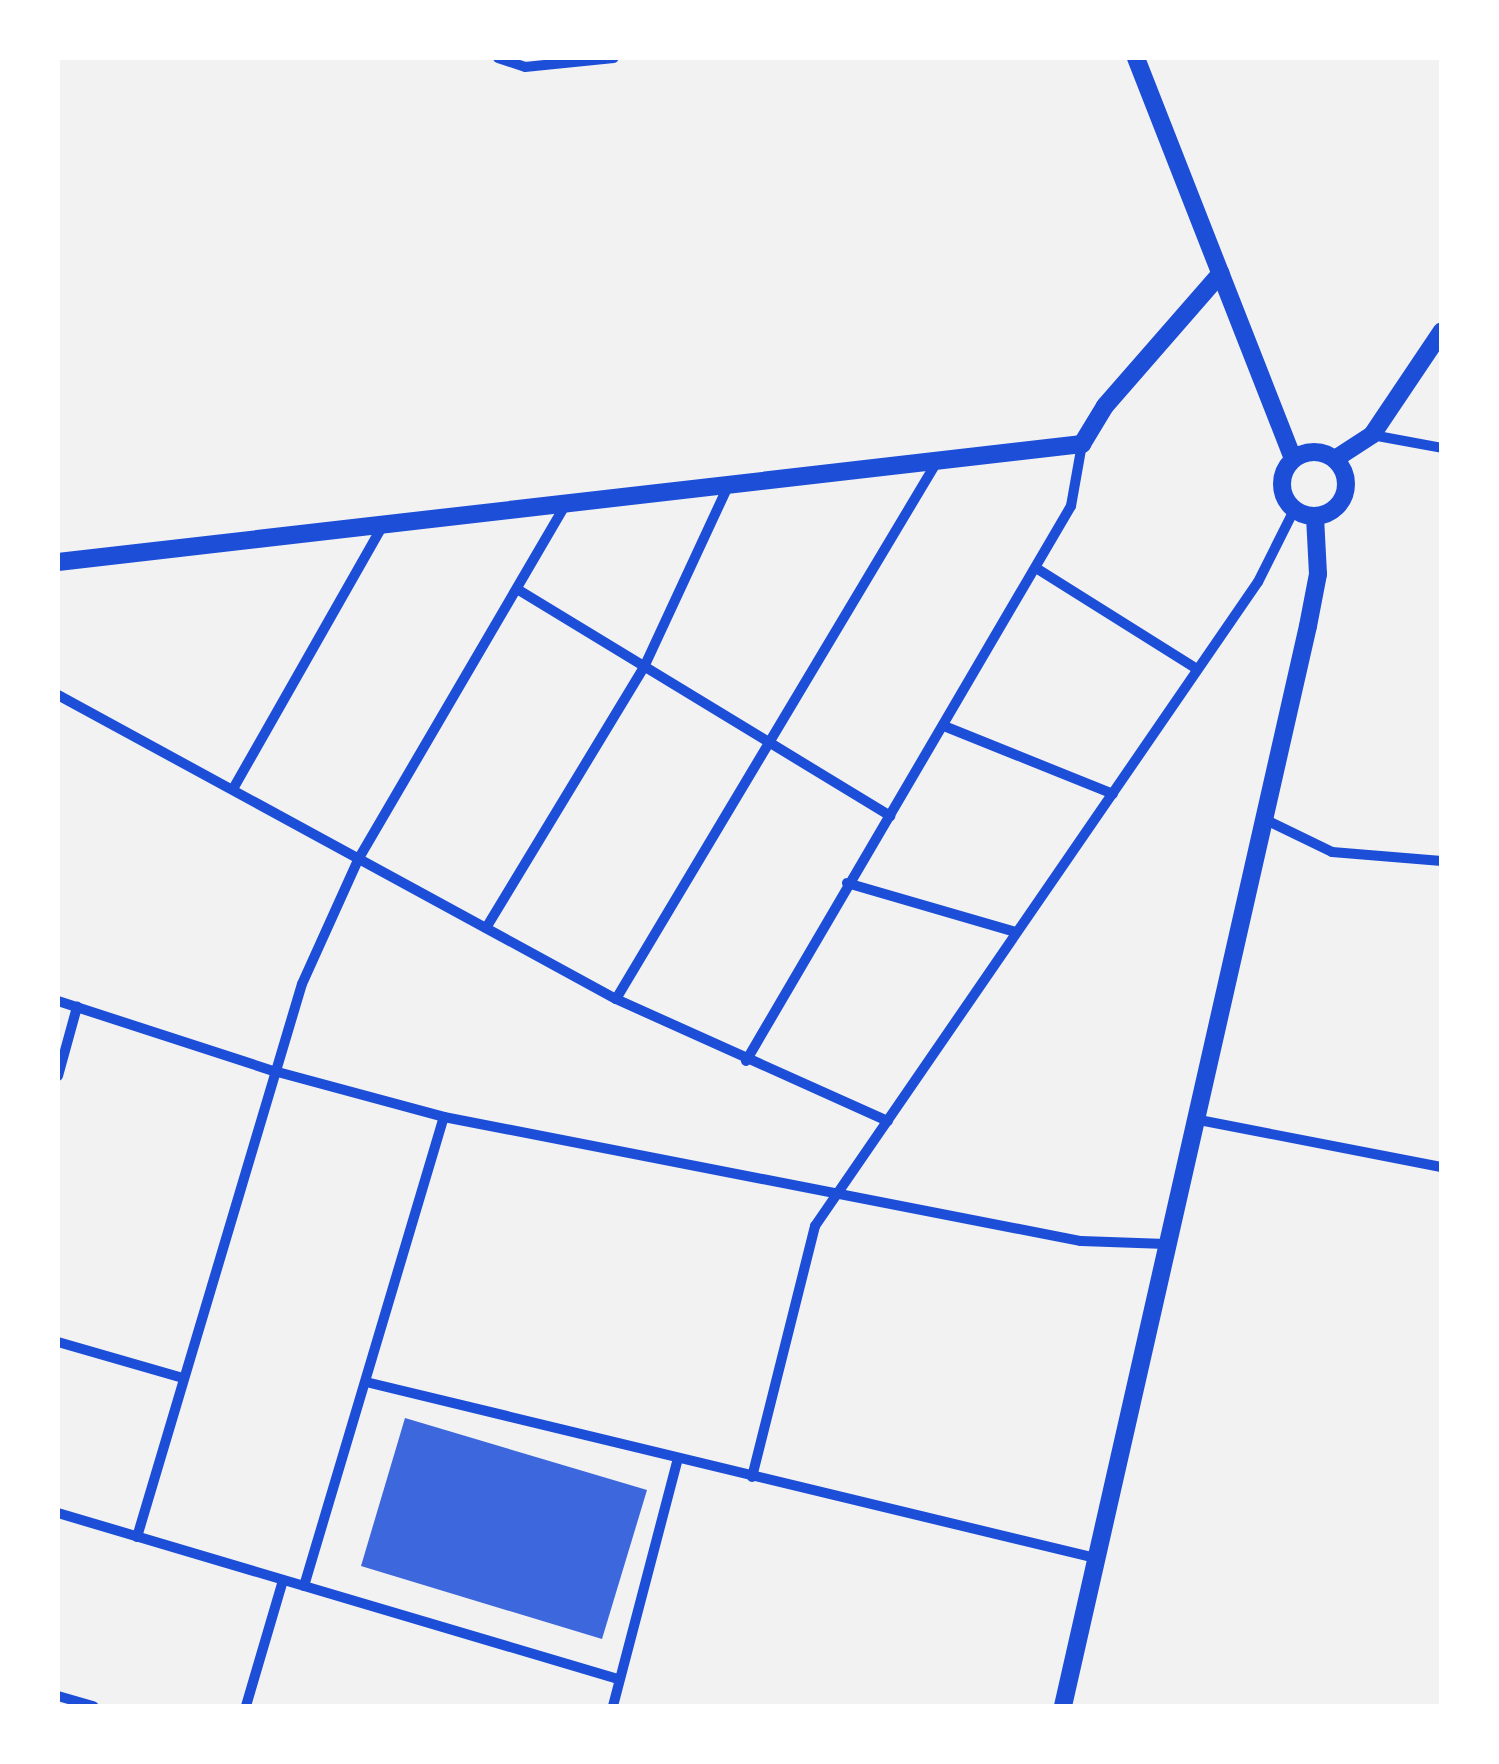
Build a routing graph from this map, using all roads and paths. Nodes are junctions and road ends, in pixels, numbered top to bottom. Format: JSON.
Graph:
{"nodes":[{"id":1,"x":498,"y":58,"type":"edge"},
{"id":2,"x":614,"y":58,"type":"edge"},
{"id":3,"x":1136,"y":58,"type":"edge"},
{"id":4,"x":1221,"y":273,"type":"junction"},
{"id":5,"x":1442,"y":331,"type":"edge"},
{"id":6,"x":1372,"y":435,"type":"junction"},
{"id":7,"x":1082,"y":444,"type":"junction"},
{"id":8,"x":1442,"y":448,"type":"edge"},
{"id":9,"x":1293,"y":458,"type":"junction"},
{"id":10,"x":939,"y":459,"type":"junction"},
{"id":11,"x":1334,"y":459,"type":"junction"},
{"id":12,"x":728,"y":485,"type":"junction"},
{"id":13,"x":565,"y":504,"type":"junction"},
{"id":14,"x":1294,"y":510,"type":"junction"},
{"id":15,"x":1315,"y":517,"type":"junction"},
{"id":16,"x":384,"y":524,"type":"junction"},
{"id":17,"x":58,"y":562,"type":"edge"},
{"id":18,"x":1036,"y":568,"type":"junction"},
{"id":19,"x":516,"y":589,"type":"junction"},
{"id":20,"x":646,"y":665,"type":"junction"},
{"id":21,"x":1196,"y":669,"type":"junction"},
{"id":22,"x":58,"y":694,"type":"edge"},
{"id":23,"x":944,"y":726,"type":"junction"},
{"id":24,"x":770,"y":740,"type":"junction"},
{"id":25,"x":233,"y":790,"type":"junction"},
{"id":26,"x":1114,"y":794,"type":"junction"},
{"id":27,"x":890,"y":816,"type":"junction"},
{"id":28,"x":1262,"y":818,"type":"junction"},
{"id":29,"x":360,"y":858,"type":"junction"},
{"id":30,"x":1442,"y":861,"type":"edge"},
{"id":31,"x":848,"y":883,"type":"junction"},
{"id":32,"x":486,"y":928,"type":"junction"},
{"id":33,"x":1016,"y":932,"type":"junction"},
{"id":34,"x":616,"y":999,"type":"junction"},
{"id":35,"x":58,"y":1001,"type":"edge"},
{"id":36,"x":76,"y":1007,"type":"junction"},
{"id":37,"x":746,"y":1061,"type":"junction"},
{"id":38,"x":274,"y":1072,"type":"junction"},
{"id":39,"x":58,"y":1076,"type":"edge"},
{"id":40,"x":444,"y":1117,"type":"junction"},
{"id":41,"x":1194,"y":1119,"type":"junction"},
{"id":42,"x":888,"y":1121,"type":"junction"},
{"id":43,"x":1442,"y":1167,"type":"edge"},
{"id":44,"x":837,"y":1193,"type":"junction"},
{"id":45,"x":1166,"y":1244,"type":"junction"},
{"id":46,"x":58,"y":1342,"type":"edge"},
{"id":47,"x":183,"y":1378,"type":"junction"},
{"id":48,"x":366,"y":1382,"type":"junction"},
{"id":49,"x":678,"y":1459,"type":"junction"},
{"id":50,"x":752,"y":1478,"type":"junction"},
{"id":51,"x":58,"y":1513,"type":"edge"},
{"id":52,"x":137,"y":1536,"type":"junction"},
{"id":53,"x":1095,"y":1558,"type":"junction"},
{"id":54,"x":283,"y":1580,"type":"junction"},
{"id":55,"x":304,"y":1586,"type":"junction"},
{"id":56,"x":618,"y":1679,"type":"junction"},
{"id":57,"x":58,"y":1696,"type":"edge"},
{"id":58,"x":94,"y":1706,"type":"edge"},
{"id":59,"x":246,"y":1706,"type":"edge"},
{"id":60,"x":612,"y":1706,"type":"edge"},
{"id":61,"x":1062,"y":1706,"type":"edge"}],
"edges":[{"from":1,"to":2,"type":"street"},
{"from":3,"to":4,"type":"street"},
{"from":4,"to":7,"type":"street"},
{"from":4,"to":9,"type":"street"},
{"from":5,"to":6,"type":"street"},
{"from":6,"to":8,"type":"street"},
{"from":6,"to":11,"type":"street"},
{"from":7,"to":10,"type":"street"},
{"from":7,"to":18,"type":"street"},
{"from":9,"to":11,"type":"street"},
{"from":9,"to":14,"type":"street"},
{"from":10,"to":12,"type":"street"},
{"from":10,"to":24,"type":"street"},
{"from":11,"to":15,"type":"street"},
{"from":12,"to":13,"type":"street"},
{"from":12,"to":20,"type":"street"},
{"from":13,"to":16,"type":"street"},
{"from":13,"to":19,"type":"street"},
{"from":14,"to":15,"type":"street"},
{"from":14,"to":21,"type":"street"},
{"from":15,"to":28,"type":"street"},
{"from":16,"to":17,"type":"street"},
{"from":16,"to":25,"type":"street"},
{"from":18,"to":21,"type":"street"},
{"from":18,"to":23,"type":"street"},
{"from":19,"to":20,"type":"street"},
{"from":19,"to":29,"type":"street"},
{"from":20,"to":24,"type":"street"},
{"from":20,"to":32,"type":"street"},
{"from":21,"to":26,"type":"street"},
{"from":22,"to":25,"type":"street"},
{"from":23,"to":26,"type":"street"},
{"from":23,"to":27,"type":"street"},
{"from":24,"to":27,"type":"street"},
{"from":24,"to":34,"type":"street"},
{"from":25,"to":29,"type":"street"},
{"from":26,"to":33,"type":"street"},
{"from":27,"to":31,"type":"street"},
{"from":28,"to":30,"type":"street"},
{"from":28,"to":41,"type":"street"},
{"from":29,"to":32,"type":"street"},
{"from":29,"to":38,"type":"street"},
{"from":31,"to":33,"type":"street"},
{"from":31,"to":37,"type":"street"},
{"from":32,"to":34,"type":"street"},
{"from":33,"to":42,"type":"street"},
{"from":34,"to":37,"type":"street"},
{"from":35,"to":36,"type":"street"},
{"from":36,"to":38,"type":"street"},
{"from":36,"to":39,"type":"street"},
{"from":37,"to":42,"type":"street"},
{"from":38,"to":40,"type":"street"},
{"from":38,"to":47,"type":"street"},
{"from":40,"to":44,"type":"street"},
{"from":40,"to":48,"type":"street"},
{"from":41,"to":43,"type":"street"},
{"from":41,"to":45,"type":"street"},
{"from":42,"to":44,"type":"street"},
{"from":44,"to":45,"type":"street"},
{"from":44,"to":50,"type":"street"},
{"from":45,"to":53,"type":"street"},
{"from":46,"to":47,"type":"street"},
{"from":47,"to":52,"type":"street"},
{"from":48,"to":49,"type":"street"},
{"from":48,"to":55,"type":"street"},
{"from":49,"to":50,"type":"street"},
{"from":49,"to":56,"type":"street"},
{"from":50,"to":53,"type":"street"},
{"from":51,"to":52,"type":"street"},
{"from":52,"to":54,"type":"street"},
{"from":53,"to":61,"type":"street"},
{"from":54,"to":55,"type":"street"},
{"from":54,"to":59,"type":"street"},
{"from":55,"to":56,"type":"street"},
{"from":56,"to":60,"type":"street"},
{"from":57,"to":58,"type":"street"}]}
